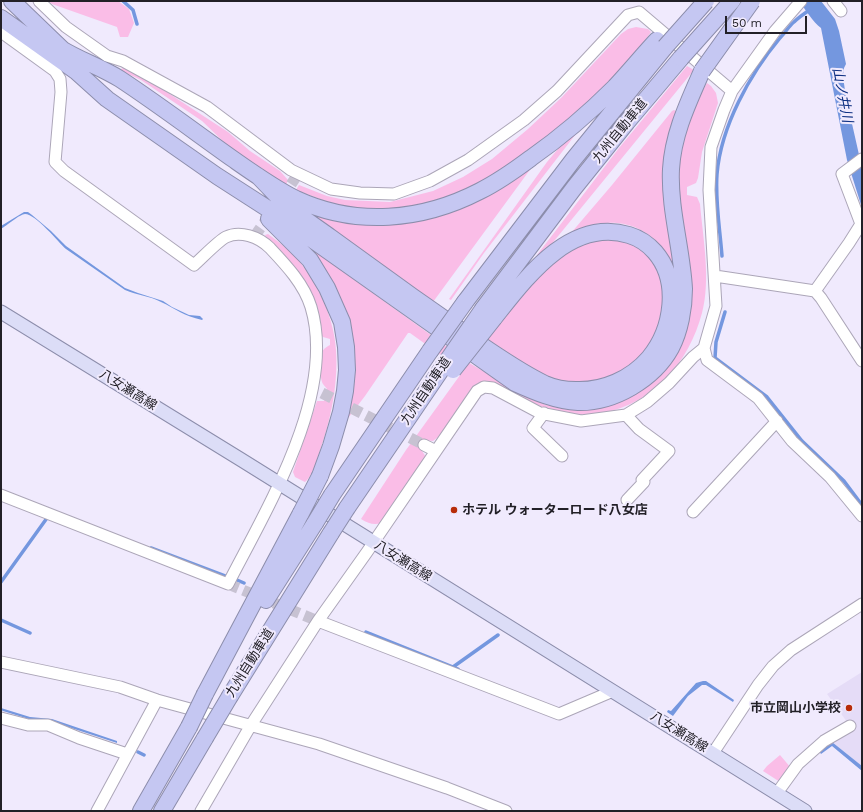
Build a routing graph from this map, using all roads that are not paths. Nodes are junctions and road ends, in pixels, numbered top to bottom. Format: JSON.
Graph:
{"nodes":[{"id":1,"x":12,"y":1,"type":"edge"},
{"id":2,"x":39,"y":1,"type":"edge"},
{"id":3,"x":692,"y":1,"type":"edge"},
{"id":4,"x":706,"y":1,"type":"edge"},
{"id":5,"x":732,"y":1,"type":"edge"},
{"id":6,"x":752,"y":1,"type":"edge"},
{"id":7,"x":833,"y":1,"type":"edge"},
{"id":8,"x":796,"y":3,"type":"edge"},
{"id":9,"x":1,"y":8,"type":"edge"},
{"id":10,"x":841,"y":11,"type":"dead end"},
{"id":11,"x":1,"y":18,"type":"edge"},
{"id":12,"x":1,"y":32,"type":"edge"},
{"id":13,"x":661,"y":43,"type":"junction"},
{"id":14,"x":63,"y":50,"type":"junction"},
{"id":15,"x":732,"y":92,"type":"junction"},
{"id":16,"x":862,"y":159,"type":"edge"},
{"id":17,"x":258,"y":176,"type":"junction"},
{"id":18,"x":244,"y":194,"type":"junction"},
{"id":19,"x":714,"y":276,"type":"junction"},
{"id":20,"x":815,"y":291,"type":"junction"},
{"id":21,"x":1,"y":312,"type":"edge"},
{"id":22,"x":488,"y":313,"type":"junction"},
{"id":23,"x":704,"y":348,"type":"junction"},
{"id":24,"x":862,"y":361,"type":"edge"},
{"id":25,"x":544,"y":414,"type":"junction"},
{"id":26,"x":626,"y":415,"type":"junction"},
{"id":27,"x":777,"y":422,"type":"junction"},
{"id":28,"x":424,"y":445,"type":"tunnel mouth"},
{"id":29,"x":436,"y":451,"type":"junction"},
{"id":30,"x":562,"y":456,"type":"dead end"},
{"id":31,"x":280,"y":485,"type":"junction"},
{"id":32,"x":1,"y":495,"type":"edge"},
{"id":33,"x":627,"y":500,"type":"dead end"},
{"id":34,"x":692,"y":512,"type":"dead end"},
{"id":35,"x":862,"y":516,"type":"edge"},
{"id":36,"x":373,"y":543,"type":"junction"},
{"id":37,"x":862,"y":604,"type":"edge"},
{"id":38,"x":318,"y":621,"type":"junction"},
{"id":39,"x":1,"y":662,"type":"edge"},
{"id":40,"x":613,"y":691,"type":"junction"},
{"id":41,"x":206,"y":694,"type":"junction"},
{"id":42,"x":157,"y":700,"type":"junction"},
{"id":43,"x":1,"y":718,"type":"edge"},
{"id":44,"x":251,"y":725,"type":"junction"},
{"id":45,"x":850,"y":726,"type":"dead end"},
{"id":46,"x":713,"y":753,"type":"junction"},
{"id":47,"x":127,"y":754,"type":"junction"},
{"id":48,"x":777,"y":793,"type":"junction"},
{"id":49,"x":97,"y":811,"type":"edge"},
{"id":50,"x":141,"y":811,"type":"edge"},
{"id":51,"x":162,"y":811,"type":"edge"},
{"id":52,"x":201,"y":811,"type":"edge"},
{"id":53,"x":506,"y":811,"type":"edge"},
{"id":54,"x":805,"y":811,"type":"edge"}],
"edges":[{"from":1,"to":14,"type":"highway"},
{"from":2,"to":15,"type":"street"},
{"from":3,"to":13,"type":"highway"},
{"from":4,"to":13,"type":"highway","name":"九州自動車道","bridge":true},
{"from":5,"to":22,"type":"highway","name":"九州自動車道","bridge":true},
{"from":6,"to":18,"type":"highway","bridge":true},
{"from":7,"to":10,"type":"street"},
{"from":8,"to":15,"type":"street"},
{"from":9,"to":14,"type":"highway"},
{"from":11,"to":18,"type":"highway"},
{"from":12,"to":31,"type":"street"},
{"from":13,"to":17,"type":"highway"},
{"from":13,"to":41,"type":"highway","name":"九州自動車道","bridge":true},
{"from":14,"to":17,"type":"highway"},
{"from":15,"to":19,"type":"street"},
{"from":16,"to":20,"type":"street"},
{"from":17,"to":22,"type":"highway"},
{"from":18,"to":41,"type":"highway","bridge":true},
{"from":19,"to":20,"type":"street"},
{"from":19,"to":23,"type":"street"},
{"from":20,"to":24,"type":"street"},
{"from":21,"to":31,"type":"main road","name":"八女瀬高線"},
{"from":22,"to":51,"type":"highway","name":"九州自動車道","bridge":true},
{"from":23,"to":26,"type":"street"},
{"from":23,"to":27,"type":"street"},
{"from":25,"to":26,"type":"street"},
{"from":25,"to":29,"type":"street"},
{"from":25,"to":30,"type":"street"},
{"from":26,"to":33,"type":"street"},
{"from":27,"to":34,"type":"street"},
{"from":27,"to":35,"type":"street"},
{"from":28,"to":29,"type":"street"},
{"from":29,"to":36,"type":"street"},
{"from":31,"to":32,"type":"street"},
{"from":31,"to":36,"type":"main road","name":"八女瀬高線"},
{"from":36,"to":38,"type":"street"},
{"from":36,"to":40,"type":"main road","name":"八女瀬高線"},
{"from":37,"to":46,"type":"street"},
{"from":38,"to":40,"type":"street"},
{"from":38,"to":44,"type":"street"},
{"from":39,"to":42,"type":"street"},
{"from":40,"to":46,"type":"main road","name":"八女瀬高線"},
{"from":41,"to":50,"type":"highway","name":"九州自動車道","bridge":true},
{"from":42,"to":44,"type":"street"},
{"from":42,"to":47,"type":"street"},
{"from":43,"to":47,"type":"street"},
{"from":44,"to":52,"type":"street"},
{"from":44,"to":53,"type":"street"},
{"from":45,"to":48,"type":"street"},
{"from":46,"to":48,"type":"main road","name":"八女瀬高線"},
{"from":47,"to":49,"type":"street"},
{"from":48,"to":54,"type":"main road","name":"八女瀬高線"}]}
